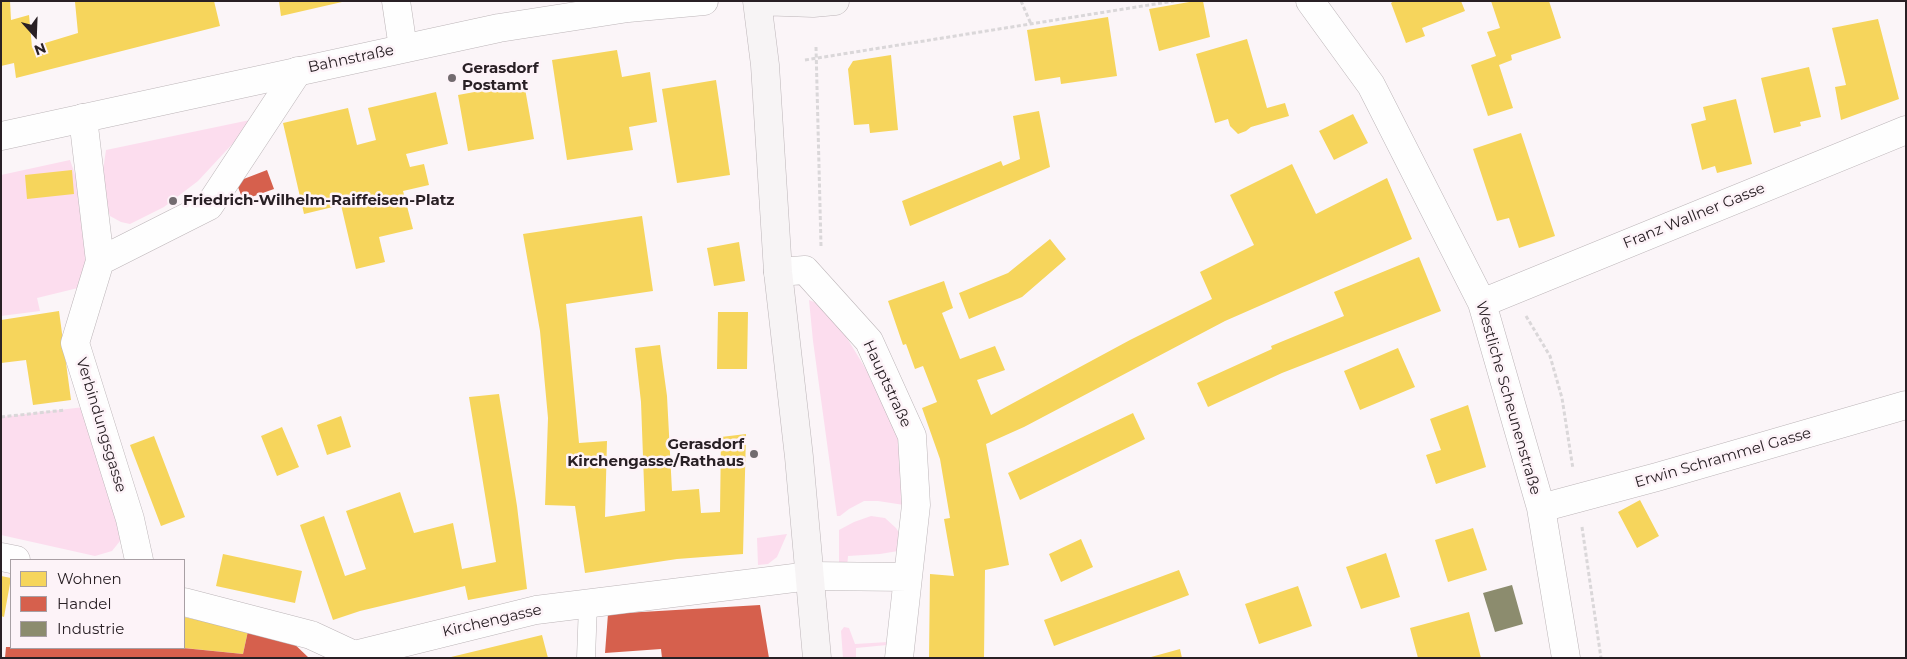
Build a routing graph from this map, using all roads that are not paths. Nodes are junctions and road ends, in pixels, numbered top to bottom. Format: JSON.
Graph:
{"nodes":[{"id":1,"x":396,"y":1,"type":"edge"},
{"id":2,"x":704,"y":1,"type":"edge"},
{"id":3,"x":756,"y":1,"type":"edge"},
{"id":4,"x":835,"y":1,"type":"edge"},
{"id":5,"x":1310,"y":1,"type":"edge"},
{"id":6,"x":403,"y":48,"type":"junction"},
{"id":7,"x":298,"y":71,"type":"junction"},
{"id":8,"x":84,"y":118,"type":"junction"},
{"id":9,"x":1906,"y":130,"type":"edge"},
{"id":10,"x":1,"y":136,"type":"edge"},
{"id":11,"x":100,"y":261,"type":"junction"},
{"id":12,"x":778,"y":272,"type":"junction"},
{"id":13,"x":1482,"y":303,"type":"junction"},
{"id":14,"x":1906,"y":405,"type":"edge"},
{"id":15,"x":1540,"y":508,"type":"junction"},
{"id":16,"x":139,"y":559,"type":"edge"},
{"id":17,"x":810,"y":576,"type":"junction"},
{"id":18,"x":908,"y":577,"type":"junction"},
{"id":19,"x":185,"y":602,"type":"edge"},
{"id":20,"x":588,"y":604,"type":"junction"},
{"id":21,"x":354,"y":656,"type":"edge"},
{"id":22,"x":586,"y":658,"type":"edge"},
{"id":23,"x":816,"y":658,"type":"edge"},
{"id":24,"x":899,"y":658,"type":"edge"},
{"id":25,"x":1566,"y":658,"type":"edge"}],
"edges":[{"from":1,"to":6,"type":"street"},
{"from":2,"to":6,"type":"street","name":"Bahnstraße"},
{"from":3,"to":4,"type":"main road"},
{"from":3,"to":12,"type":"main road"},
{"from":5,"to":13,"type":"street","name":"Westliche Scheunenstraße"},
{"from":6,"to":7,"type":"street","name":"Bahnstraße"},
{"from":7,"to":8,"type":"street","name":"Bahnstraße"},
{"from":7,"to":11,"type":"street"},
{"from":8,"to":10,"type":"street","name":"Bahnstraße"},
{"from":8,"to":11,"type":"street","name":"Verbindungsgasse"},
{"from":9,"to":13,"type":"street","name":"Franz Wallner Gasse"},
{"from":11,"to":16,"type":"street","name":"Verbindungsgasse"},
{"from":12,"to":17,"type":"main road"},
{"from":12,"to":18,"type":"street","name":"Hauptstraße"},
{"from":13,"to":15,"type":"street","name":"Westliche Scheunenstraße"},
{"from":14,"to":15,"type":"street","name":"Erwin Schrammel Gasse"},
{"from":15,"to":25,"type":"street","name":"Westliche Scheunenstraße"},
{"from":17,"to":18,"type":"street"},
{"from":17,"to":20,"type":"street","name":"Kirchengasse"},
{"from":17,"to":23,"type":"main road"},
{"from":18,"to":24,"type":"street","name":"Hauptstraße"},
{"from":19,"to":21,"type":"street","name":"Kirchengasse"},
{"from":20,"to":21,"type":"street","name":"Kirchengasse"},
{"from":20,"to":22,"type":"lane"}]}
